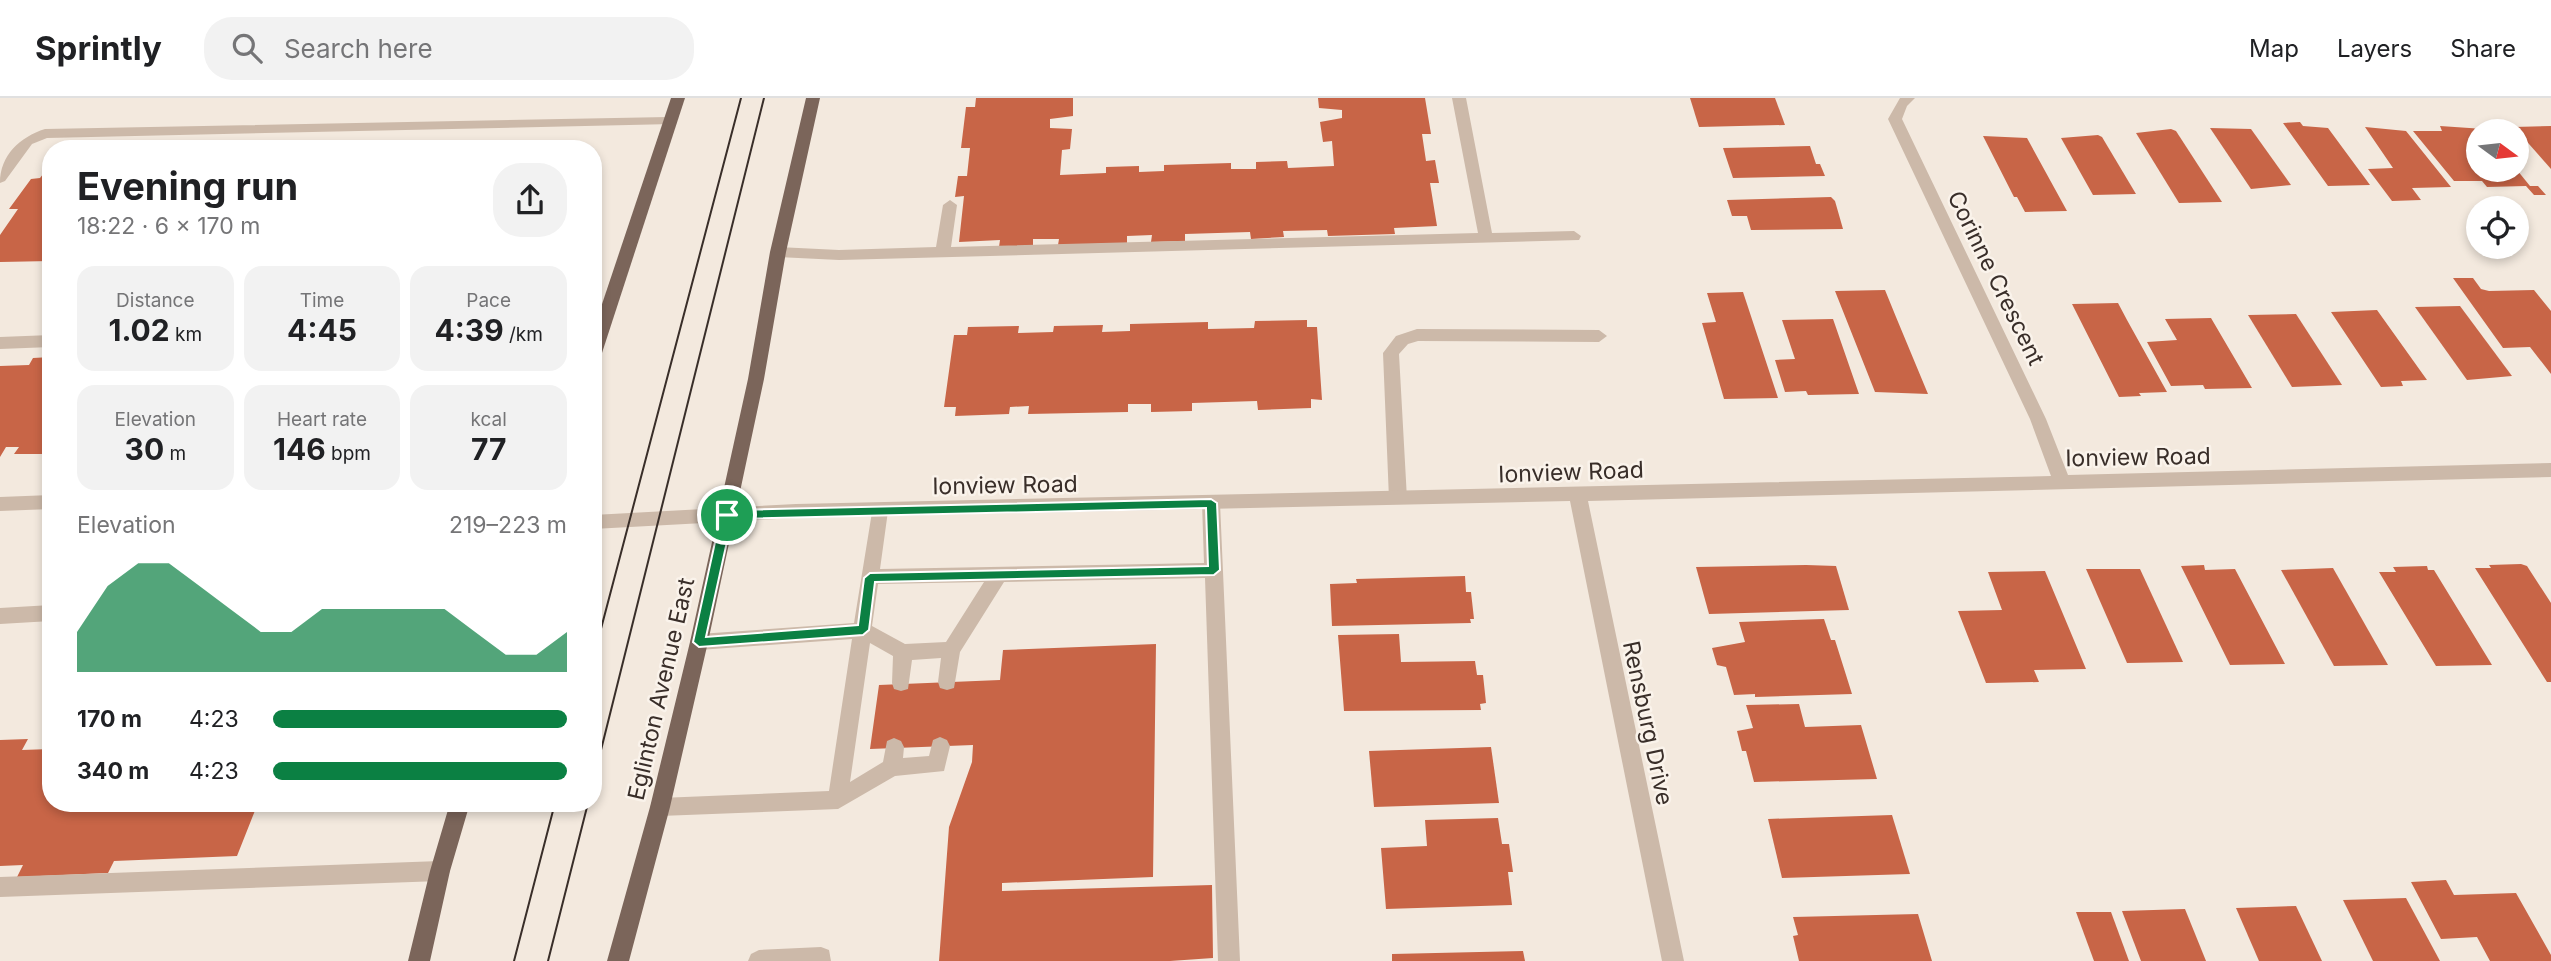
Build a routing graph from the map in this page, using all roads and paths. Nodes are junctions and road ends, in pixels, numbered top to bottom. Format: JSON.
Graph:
{"nodes":[{"id":1,"x":678,"y":98,"type":"edge"},
{"id":2,"x":813,"y":98,"type":"edge"},
{"id":3,"x":1459,"y":98,"type":"edge"},
{"id":4,"x":1908,"y":98,"type":"edge"},
{"id":5,"x":668,"y":121,"type":"junction"},
{"id":6,"x":0,"y":178,"type":"edge"},
{"id":7,"x":950,"y":205,"type":"dead end"},
{"id":8,"x":1574,"y":236,"type":"dead end"},
{"id":9,"x":1486,"y":238,"type":"junction"},
{"id":10,"x":778,"y":252,"type":"junction"},
{"id":11,"x":943,"y":252,"type":"junction"},
{"id":12,"x":602,"y":305,"type":"edge"},
{"id":13,"x":1599,"y":336,"type":"dead end"},
{"id":14,"x":42,"y":341,"type":"edge"},
{"id":15,"x":0,"y":343,"type":"edge"},
{"id":16,"x":2551,"y":470,"type":"edge"},
{"id":17,"x":2062,"y":481,"type":"junction"},
{"id":18,"x":1578,"y":495,"type":"junction"},
{"id":19,"x":1398,"y":499,"type":"junction"},
{"id":20,"x":42,"y":502,"type":"edge"},
{"id":21,"x":1211,"y":503,"type":"junction"},
{"id":22,"x":0,"y":504,"type":"edge"},
{"id":23,"x":879,"y":510,"type":"junction"},
{"id":24,"x":727,"y":515,"type":"junction"},
{"id":25,"x":602,"y":522,"type":"edge"},
{"id":26,"x":1214,"y":570,"type":"junction"},
{"id":27,"x":999,"y":574,"type":"junction"},
{"id":28,"x":870,"y":578,"type":"junction"},
{"id":29,"x":42,"y":613,"type":"edge"},
{"id":30,"x":0,"y":615,"type":"edge"},
{"id":31,"x":863,"y":630,"type":"junction"},
{"id":32,"x":699,"y":642,"type":"junction"},
{"id":33,"x":951,"y":650,"type":"junction"},
{"id":34,"x":903,"y":652,"type":"junction"},
{"id":35,"x":947,"y":682,"type":"dead end"},
{"id":36,"x":901,"y":684,"type":"dead end"},
{"id":37,"x":940,"y":746,"type":"dead end"},
{"id":38,"x":838,"y":800,"type":"junction"},
{"id":39,"x":660,"y":807,"type":"junction"},
{"id":40,"x":457,"y":812,"type":"edge"},
{"id":41,"x":440,"y":871,"type":"junction"},
{"id":42,"x":0,"y":887,"type":"edge"},
{"id":43,"x":419,"y":961,"type":"edge"},
{"id":44,"x":618,"y":961,"type":"edge"},
{"id":45,"x":759,"y":961,"type":"edge"},
{"id":46,"x":820,"y":961,"type":"edge"},
{"id":47,"x":1229,"y":961,"type":"edge"},
{"id":48,"x":1673,"y":961,"type":"edge"}],
"edges":[{"from":1,"to":5,"type":"main road"},
{"from":2,"to":10,"type":"main road","name":"Eglinton Avenue East"},
{"from":3,"to":9,"type":"street"},
{"from":4,"to":17,"type":"street","name":"Corinne Crescent"},
{"from":5,"to":6,"type":"street"},
{"from":5,"to":12,"type":"main road"},
{"from":7,"to":11,"type":"street"},
{"from":8,"to":9,"type":"street"},
{"from":9,"to":11,"type":"street"},
{"from":10,"to":11,"type":"street"},
{"from":10,"to":24,"type":"main road","name":"Eglinton Avenue East"},
{"from":13,"to":19,"type":"street"},
{"from":14,"to":15,"type":"street"},
{"from":16,"to":17,"type":"street","name":"Ionview Road"},
{"from":17,"to":18,"type":"street","name":"Ionview Road"},
{"from":18,"to":19,"type":"street","name":"Ionview Road"},
{"from":18,"to":48,"type":"street","name":"Rensburg Drive"},
{"from":19,"to":21,"type":"street","name":"Ionview Road"},
{"from":20,"to":22,"type":"street"},
{"from":21,"to":23,"type":"street","name":"Ionview Road"},
{"from":21,"to":26,"type":"street"},
{"from":23,"to":24,"type":"street","name":"Ionview Road"},
{"from":23,"to":28,"type":"street"},
{"from":24,"to":25,"type":"street","name":"Ionview Road"},
{"from":24,"to":32,"type":"main road","name":"Eglinton Avenue East"},
{"from":26,"to":27,"type":"street"},
{"from":26,"to":47,"type":"street"},
{"from":27,"to":28,"type":"street"},
{"from":27,"to":33,"type":"street"},
{"from":28,"to":31,"type":"street"},
{"from":29,"to":30,"type":"street"},
{"from":31,"to":32,"type":"street"},
{"from":31,"to":34,"type":"street"},
{"from":31,"to":38,"type":"street"},
{"from":32,"to":39,"type":"main road","name":"Eglinton Avenue East"},
{"from":33,"to":34,"type":"street"},
{"from":33,"to":35,"type":"street"},
{"from":34,"to":36,"type":"street"},
{"from":37,"to":38,"type":"street"},
{"from":38,"to":39,"type":"street"},
{"from":39,"to":44,"type":"main road","name":"Eglinton Avenue East"},
{"from":40,"to":41,"type":"main road"},
{"from":41,"to":42,"type":"street"},
{"from":41,"to":43,"type":"main road"},
{"from":45,"to":46,"type":"street"}]}
